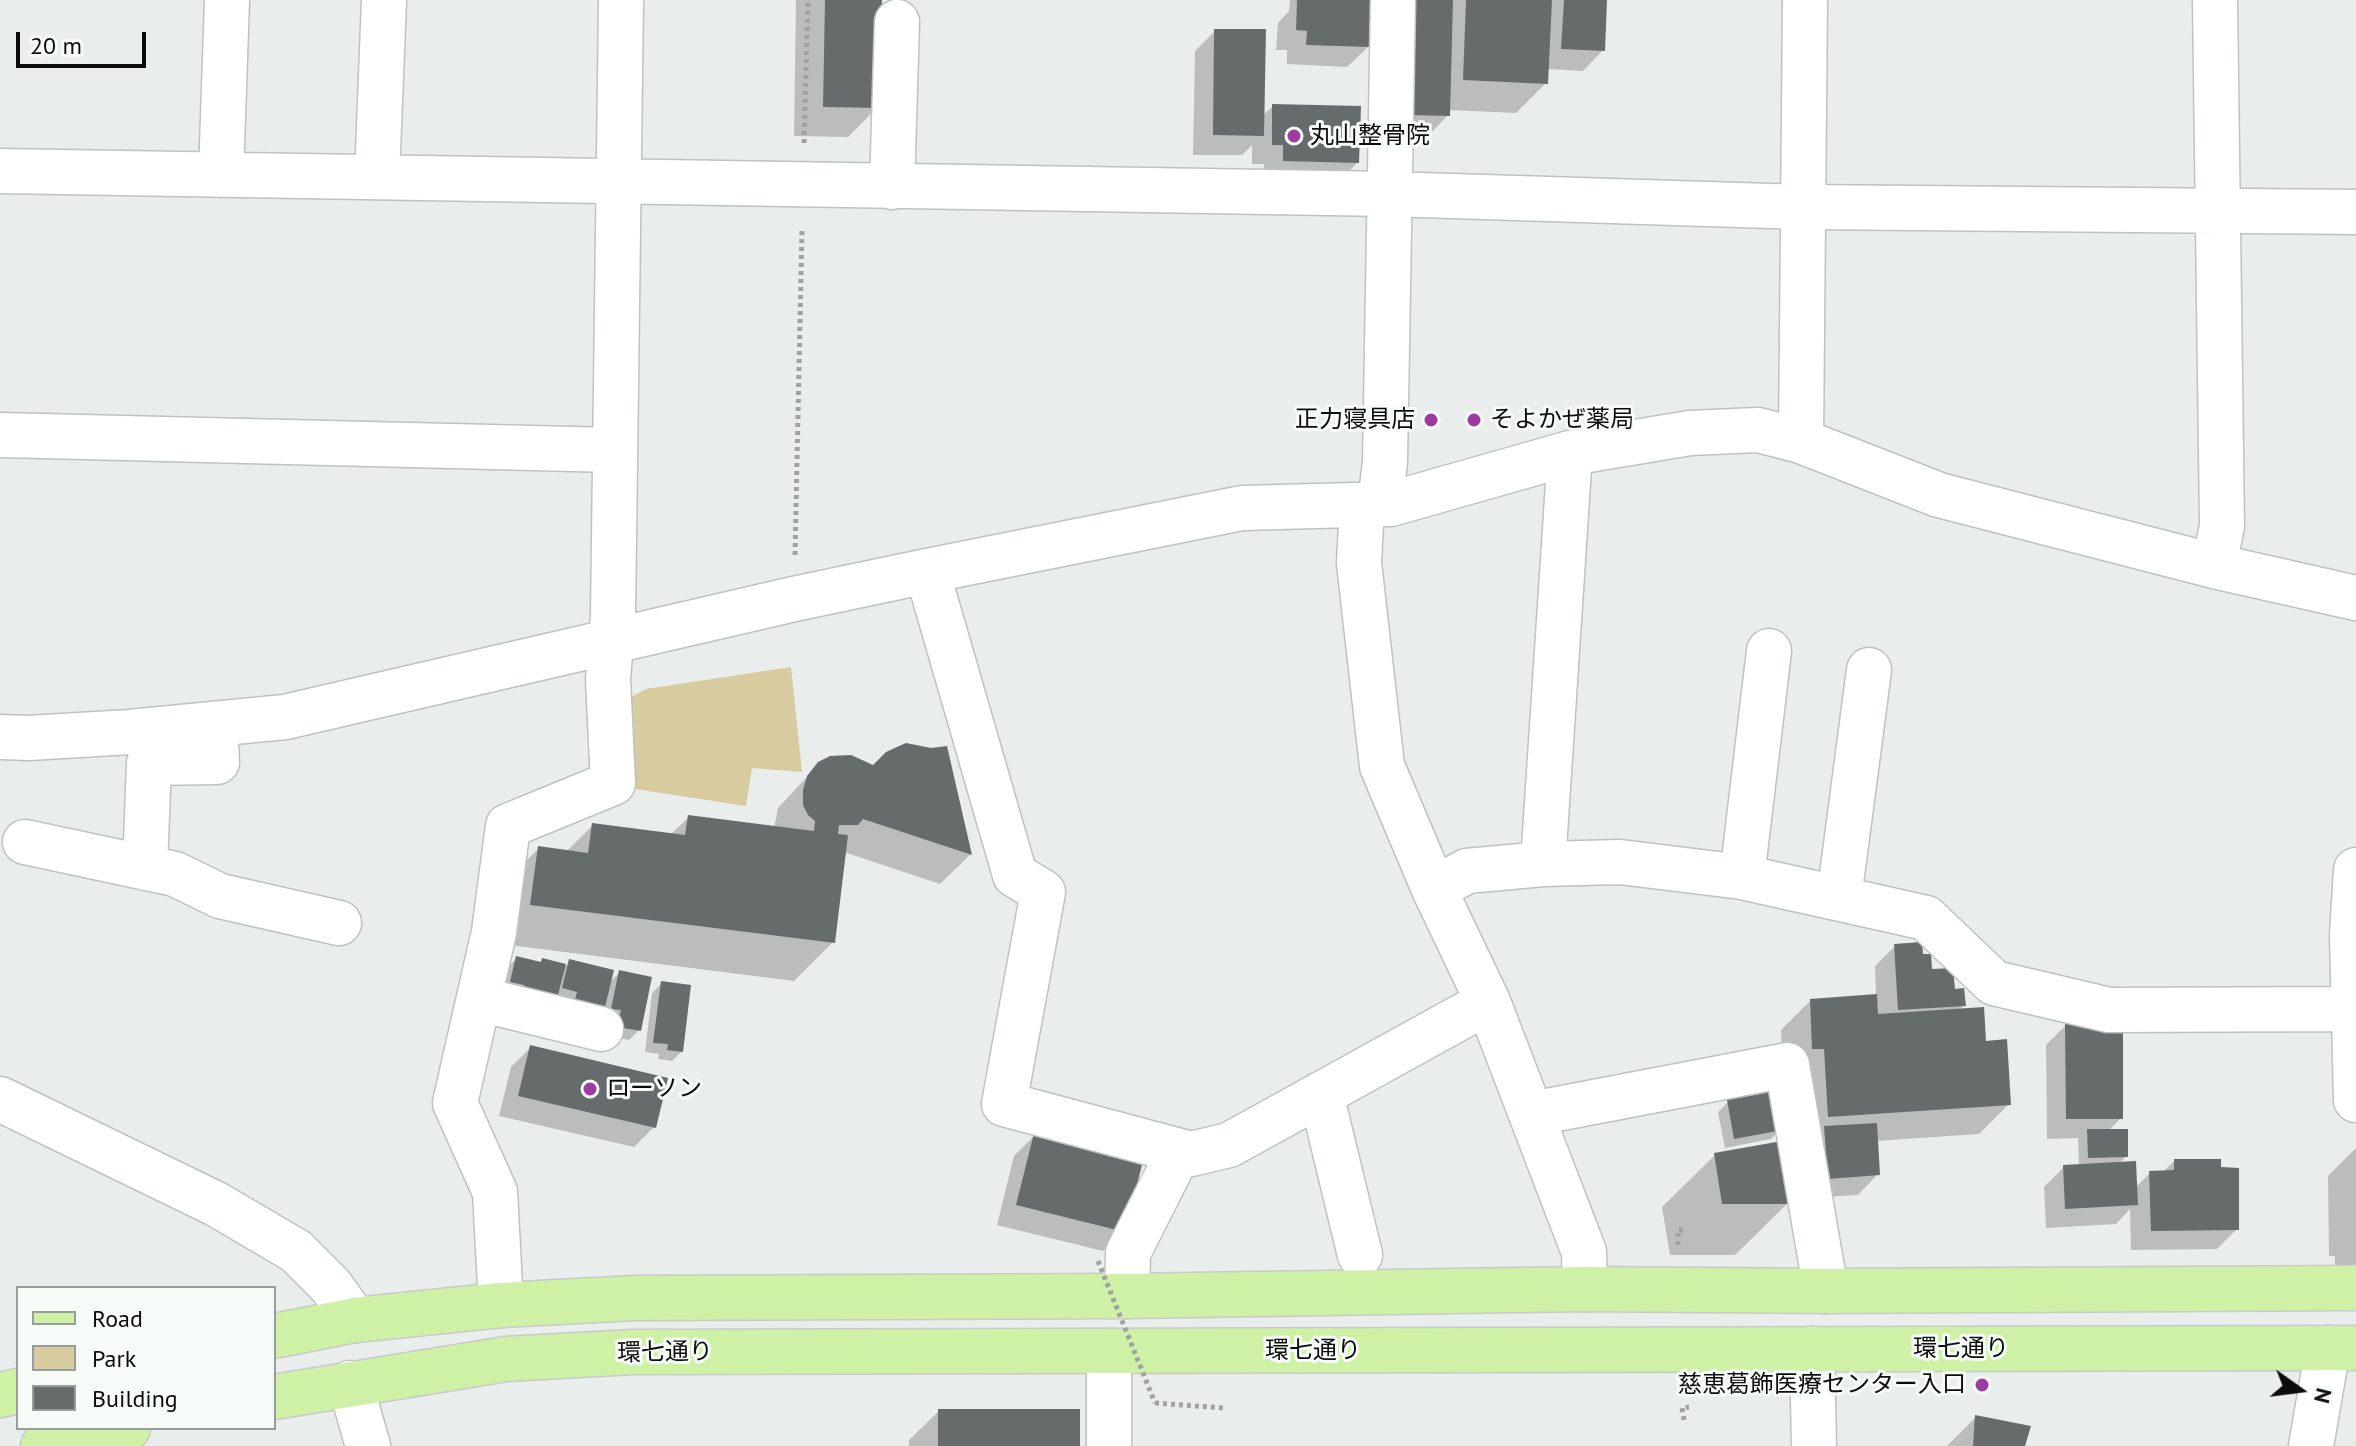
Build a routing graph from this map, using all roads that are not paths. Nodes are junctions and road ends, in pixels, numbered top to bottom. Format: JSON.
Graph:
{"nodes":[{"id":1,"x":227,"y":0,"type":"edge"},
{"id":2,"x":384,"y":0,"type":"edge"},
{"id":3,"x":621,"y":0,"type":"edge"},
{"id":4,"x":1393,"y":0,"type":"edge"},
{"id":5,"x":1805,"y":0,"type":"edge"},
{"id":6,"x":2215,"y":0,"type":"edge"},
{"id":7,"x":897,"y":22,"type":"dead end"},
{"id":8,"x":0,"y":171,"type":"edge"},
{"id":9,"x":221,"y":175,"type":"junction"},
{"id":10,"x":377,"y":177,"type":"junction"},
{"id":11,"x":618,"y":181,"type":"junction"},
{"id":12,"x":892,"y":187,"type":"junction"},
{"id":13,"x":1388,"y":194,"type":"junction"},
{"id":14,"x":1803,"y":207,"type":"junction"},
{"id":15,"x":2218,"y":212,"type":"junction"},
{"id":16,"x":2356,"y":212,"type":"edge"},
{"id":17,"x":0,"y":435,"type":"edge"},
{"id":18,"x":1801,"y":441,"type":"junction"},
{"id":19,"x":614,"y":450,"type":"junction"},
{"id":20,"x":1570,"y":453,"type":"junction"},
{"id":21,"x":1371,"y":505,"type":"junction"},
{"id":22,"x":2216,"y":554,"type":"junction"},
{"id":23,"x":927,"y":571,"type":"junction"},
{"id":24,"x":2356,"y":598,"type":"edge"},
{"id":25,"x":610,"y":641,"type":"junction"},
{"id":26,"x":1769,"y":651,"type":"dead end"},
{"id":27,"x":1869,"y":670,"type":"dead end"},
{"id":28,"x":215,"y":725,"type":"junction"},
{"id":29,"x":0,"y":737,"type":"edge"},
{"id":30,"x":25,"y":842,"type":"dead end"},
{"id":31,"x":1543,"y":864,"type":"junction"},
{"id":32,"x":145,"y":868,"type":"junction"},
{"id":33,"x":2356,"y":870,"type":"edge"},
{"id":34,"x":1742,"y":877,"type":"junction"},
{"id":35,"x":1434,"y":889,"type":"junction"},
{"id":36,"x":1839,"y":898,"type":"junction"},
{"id":37,"x":339,"y":923,"type":"dead end"},
{"id":38,"x":2354,"y":935,"type":"edge"},
{"id":39,"x":479,"y":999,"type":"junction"},
{"id":40,"x":1488,"y":1002,"type":"junction"},
{"id":41,"x":2353,"y":1009,"type":"junction"},
{"id":42,"x":601,"y":1029,"type":"dead end"},
{"id":43,"x":1321,"y":1094,"type":"junction"},
{"id":44,"x":0,"y":1099,"type":"edge"},
{"id":45,"x":2356,"y":1100,"type":"edge"},
{"id":46,"x":1531,"y":1114,"type":"junction"},
{"id":47,"x":1179,"y":1152,"type":"junction"},
{"id":48,"x":1360,"y":1255,"type":"dead end"},
{"id":49,"x":2356,"y":1288,"type":"edge"},
{"id":50,"x":1585,"y":1289,"type":"junction"},
{"id":51,"x":1826,"y":1291,"type":"junction"},
{"id":52,"x":1127,"y":1296,"type":"junction"},
{"id":53,"x":501,"y":1305,"type":"junction"},
{"id":54,"x":355,"y":1320,"type":"junction"},
{"id":55,"x":276,"y":1336,"type":"edge"},
{"id":56,"x":2342,"y":1348,"type":"edge"},
{"id":57,"x":1812,"y":1349,"type":"junction"},
{"id":58,"x":1109,"y":1351,"type":"junction"},
{"id":59,"x":350,"y":1383,"type":"junction"},
{"id":60,"x":276,"y":1397,"type":"edge"},
{"id":61,"x":119,"y":1430,"type":"edge"},
{"id":62,"x":43,"y":1446,"type":"edge"},
{"id":63,"x":368,"y":1446,"type":"edge"},
{"id":64,"x":1109,"y":1446,"type":"edge"},
{"id":65,"x":1814,"y":1446,"type":"edge"},
{"id":66,"x":2311,"y":1446,"type":"edge"}],
"edges":[{"from":1,"to":9,"type":"street"},
{"from":2,"to":10,"type":"street"},
{"from":3,"to":11,"type":"street"},
{"from":4,"to":13,"type":"street"},
{"from":5,"to":14,"type":"street"},
{"from":6,"to":15,"type":"street"},
{"from":7,"to":12,"type":"street"},
{"from":8,"to":9,"type":"street"},
{"from":9,"to":10,"type":"street"},
{"from":10,"to":11,"type":"street"},
{"from":11,"to":12,"type":"street"},
{"from":11,"to":19,"type":"street"},
{"from":12,"to":13,"type":"street"},
{"from":13,"to":14,"type":"street"},
{"from":13,"to":21,"type":"street"},
{"from":14,"to":15,"type":"street"},
{"from":14,"to":18,"type":"street"},
{"from":15,"to":16,"type":"street"},
{"from":15,"to":22,"type":"street"},
{"from":17,"to":19,"type":"street"},
{"from":18,"to":20,"type":"street"},
{"from":18,"to":22,"type":"street"},
{"from":19,"to":25,"type":"street"},
{"from":20,"to":21,"type":"street"},
{"from":20,"to":31,"type":"street"},
{"from":21,"to":23,"type":"street"},
{"from":21,"to":35,"type":"street"},
{"from":22,"to":24,"type":"street"},
{"from":23,"to":25,"type":"street"},
{"from":23,"to":47,"type":"street"},
{"from":25,"to":28,"type":"street"},
{"from":25,"to":39,"type":"street"},
{"from":26,"to":34,"type":"street"},
{"from":27,"to":36,"type":"street"},
{"from":28,"to":29,"type":"street"},
{"from":28,"to":32,"type":"street"},
{"from":30,"to":32,"type":"street"},
{"from":31,"to":34,"type":"street"},
{"from":31,"to":35,"type":"street"},
{"from":32,"to":37,"type":"street"},
{"from":33,"to":38,"type":"street"},
{"from":34,"to":36,"type":"street"},
{"from":35,"to":40,"type":"street"},
{"from":36,"to":41,"type":"street"},
{"from":38,"to":41,"type":"street"},
{"from":39,"to":42,"type":"street"},
{"from":39,"to":53,"type":"street"},
{"from":40,"to":43,"type":"street"},
{"from":40,"to":46,"type":"street"},
{"from":41,"to":45,"type":"street"},
{"from":43,"to":47,"type":"street"},
{"from":43,"to":48,"type":"street"},
{"from":44,"to":54,"type":"street"},
{"from":46,"to":50,"type":"street"},
{"from":46,"to":51,"type":"street"},
{"from":47,"to":52,"type":"street"},
{"from":49,"to":51,"type":"main road"},
{"from":50,"to":51,"type":"main road"},
{"from":50,"to":52,"type":"main road"},
{"from":52,"to":53,"type":"main road"},
{"from":53,"to":54,"type":"main road"},
{"from":54,"to":55,"type":"main road"},
{"from":56,"to":57,"type":"main road","name":"環七通り"},
{"from":56,"to":66,"type":"street"},
{"from":57,"to":58,"type":"main road","name":"環七通り"},
{"from":57,"to":65,"type":"street"},
{"from":58,"to":59,"type":"main road","name":"環七通り"},
{"from":58,"to":64,"type":"street"},
{"from":59,"to":60,"type":"main road","name":"環七通り"},
{"from":59,"to":63,"type":"street"},
{"from":61,"to":62,"type":"main road"}]}
